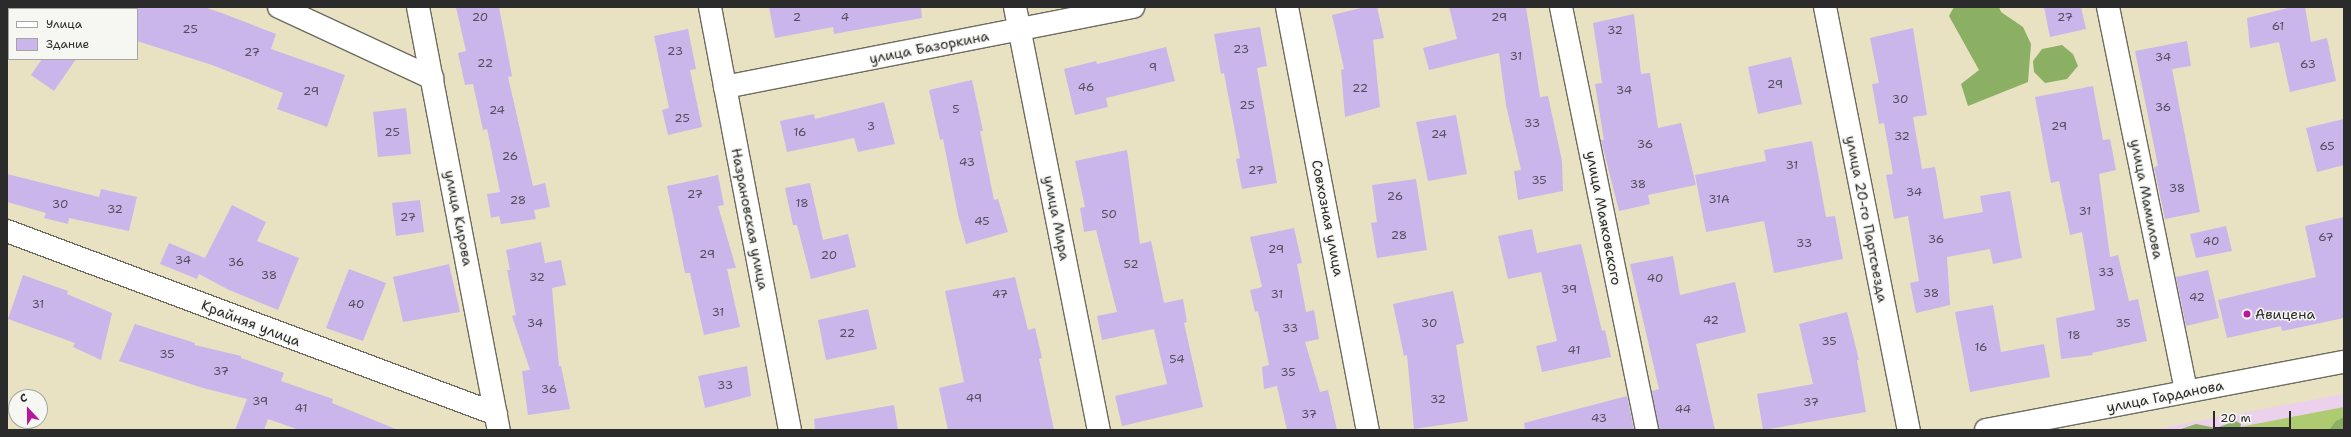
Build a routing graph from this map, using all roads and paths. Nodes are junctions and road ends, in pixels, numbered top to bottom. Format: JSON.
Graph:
{"nodes":[{"id":1,"x":279,"y":7,"type":"edge"},
{"id":2,"x":418,"y":7,"type":"edge"},
{"id":3,"x":710,"y":7,"type":"edge"},
{"id":4,"x":1015,"y":7,"type":"edge"},
{"id":5,"x":1133,"y":7,"type":"edge"},
{"id":6,"x":1287,"y":7,"type":"edge"},
{"id":7,"x":1561,"y":7,"type":"edge"},
{"id":8,"x":1825,"y":7,"type":"edge"},
{"id":9,"x":2108,"y":7,"type":"edge"},
{"id":10,"x":1019,"y":29,"type":"junction"},
{"id":11,"x":432,"y":78,"type":"junction"},
{"id":12,"x":724,"y":87,"type":"junction"},
{"id":13,"x":7,"y":231,"type":"edge"},
{"id":14,"x":2344,"y":362,"type":"edge"},
{"id":15,"x":2186,"y":392,"type":"junction"},
{"id":16,"x":497,"y":422,"type":"edge"},
{"id":17,"x":790,"y":430,"type":"edge"},
{"id":18,"x":1099,"y":430,"type":"edge"},
{"id":19,"x":1368,"y":430,"type":"edge"},
{"id":20,"x":1646,"y":430,"type":"edge"},
{"id":21,"x":1909,"y":430,"type":"edge"},
{"id":22,"x":1986,"y":430,"type":"edge"}],
"edges":[{"from":1,"to":11,"type":"street"},
{"from":2,"to":11,"type":"street","name":"улица Кирова"},
{"from":3,"to":12,"type":"street","name":"Назрановская улица"},
{"from":4,"to":10,"type":"street","name":"улица Мира"},
{"from":5,"to":10,"type":"street","name":"улица Базоркина"},
{"from":6,"to":19,"type":"street","name":"Совхозная улица"},
{"from":7,"to":20,"type":"street","name":"улица Маяковского"},
{"from":8,"to":21,"type":"street","name":"улица 20-го Партсъезда"},
{"from":9,"to":15,"type":"street","name":"улица Мамилова"},
{"from":10,"to":12,"type":"street","name":"улица Базоркина"},
{"from":10,"to":18,"type":"street","name":"улица Мира"},
{"from":11,"to":16,"type":"street","name":"улица Кирова"},
{"from":12,"to":17,"type":"street","name":"Назрановская улица"},
{"from":13,"to":16,"type":"street","name":"Крайняя улица"},
{"from":14,"to":15,"type":"street","name":"улица Гарданова"},
{"from":15,"to":22,"type":"street","name":"улица Гарданова"}]}
